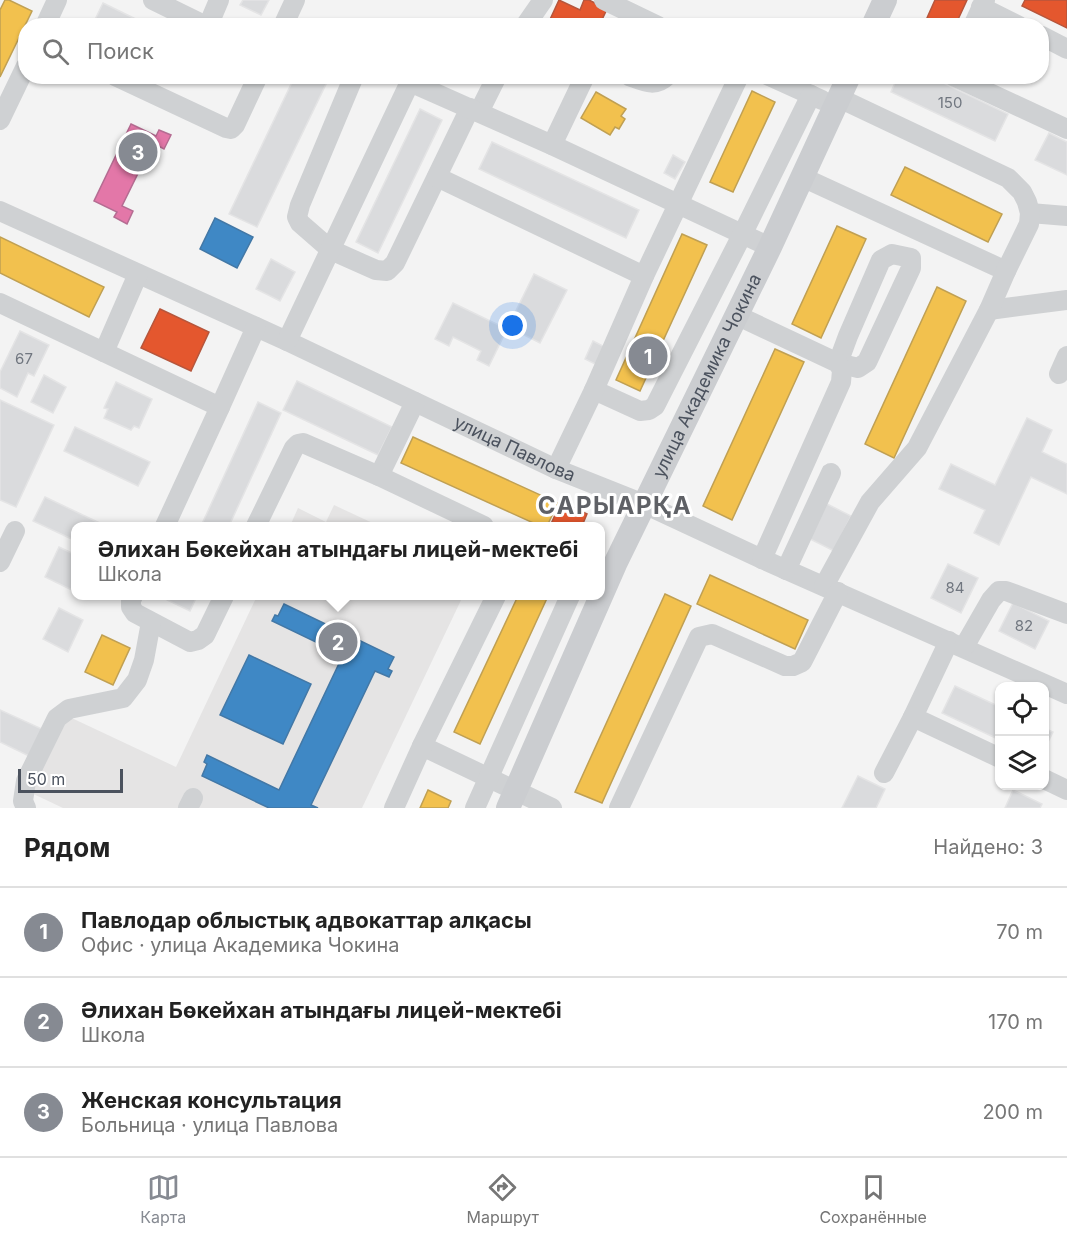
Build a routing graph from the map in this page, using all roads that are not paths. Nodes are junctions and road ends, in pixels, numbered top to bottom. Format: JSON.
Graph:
{"nodes":[{"id":1,"x":57,"y":0,"type":"edge"},
{"id":2,"x":153,"y":0,"type":"edge"},
{"id":3,"x":219,"y":0,"type":"edge"},
{"id":4,"x":295,"y":0,"type":"edge"},
{"id":5,"x":543,"y":0,"type":"edge"},
{"id":6,"x":604,"y":0,"type":"edge"},
{"id":7,"x":885,"y":0,"type":"edge"},
{"id":8,"x":983,"y":4,"type":"edge"},
{"id":9,"x":49,"y":18,"type":"edge"},
{"id":10,"x":190,"y":18,"type":"edge"},
{"id":11,"x":211,"y":18,"type":"edge"},
{"id":12,"x":287,"y":18,"type":"edge"},
{"id":13,"x":531,"y":18,"type":"edge"},
{"id":14,"x":624,"y":18,"type":"edge"},
{"id":15,"x":877,"y":18,"type":"edge"},
{"id":16,"x":977,"y":18,"type":"edge"},
{"id":17,"x":1006,"y":18,"type":"edge"},
{"id":18,"x":1049,"y":40,"type":"edge"},
{"id":19,"x":1067,"y":49,"type":"edge"},
{"id":20,"x":18,"y":83,"type":"edge"},
{"id":21,"x":132,"y":84,"type":"edge"},
{"id":22,"x":254,"y":84,"type":"edge"},
{"id":23,"x":351,"y":84,"type":"edge"},
{"id":24,"x":403,"y":84,"type":"edge"},
{"id":25,"x":416,"y":84,"type":"edge"},
{"id":26,"x":492,"y":84,"type":"edge"},
{"id":27,"x":581,"y":84,"type":"edge"},
{"id":28,"x":735,"y":84,"type":"edge"},
{"id":29,"x":787,"y":84,"type":"edge"},
{"id":30,"x":845,"y":84,"type":"edge"},
{"id":31,"x":970,"y":84,"type":"edge"},
{"id":32,"x":811,"y":95,"type":"junction"},
{"id":33,"x":837,"y":102,"type":"junction"},
{"id":34,"x":474,"y":110,"type":"junction"},
{"id":35,"x":0,"y":120,"type":"edge"},
{"id":36,"x":1067,"y":129,"type":"edge"},
{"id":37,"x":552,"y":145,"type":"junction"},
{"id":38,"x":437,"y":177,"type":"junction"},
{"id":39,"x":802,"y":177,"type":"junction"},
{"id":40,"x":678,"y":204,"type":"junction"},
{"id":41,"x":0,"y":211,"type":"edge"},
{"id":42,"x":1030,"y":213,"type":"junction"},
{"id":43,"x":1067,"y":216,"type":"edge"},
{"id":44,"x":742,"y":235,"type":"junction"},
{"id":45,"x":770,"y":247,"type":"junction"},
{"id":46,"x":331,"y":250,"type":"junction"},
{"id":47,"x":1006,"y":271,"type":"junction"},
{"id":48,"x":138,"y":274,"type":"junction"},
{"id":49,"x":644,"y":276,"type":"junction"},
{"id":50,"x":1067,"y":300,"type":"edge"},
{"id":51,"x":0,"y":303,"type":"edge"},
{"id":52,"x":989,"y":310,"type":"junction"},
{"id":53,"x":736,"y":315,"type":"junction"},
{"id":54,"x":256,"y":327,"type":"junction"},
{"id":55,"x":286,"y":341,"type":"junction"},
{"id":56,"x":104,"y":352,"type":"junction"},
{"id":57,"x":838,"y":363,"type":"junction"},
{"id":58,"x":594,"y":390,"type":"junction"},
{"id":59,"x":415,"y":402,"type":"junction"},
{"id":60,"x":220,"y":407,"type":"junction"},
{"id":61,"x":556,"y":469,"type":"junction"},
{"id":62,"x":831,"y":473,"type":"dead end"},
{"id":63,"x":379,"y":476,"type":"junction"},
{"id":64,"x":644,"y":504,"type":"junction"},
{"id":65,"x":167,"y":522,"type":"edge"},
{"id":66,"x":258,"y":522,"type":"edge"},
{"id":67,"x":476,"y":522,"type":"edge"},
{"id":68,"x":15,"y":531,"type":"dead end"},
{"id":69,"x":762,"y":559,"type":"junction"},
{"id":70,"x":608,"y":560,"type":"edge"},
{"id":71,"x":0,"y":562,"type":"edge"},
{"id":72,"x":786,"y":570,"type":"junction"},
{"id":73,"x":831,"y":589,"type":"junction"},
{"id":74,"x":131,"y":600,"type":"edge"},
{"id":75,"x":222,"y":600,"type":"edge"},
{"id":76,"x":494,"y":600,"type":"edge"},
{"id":77,"x":568,"y":600,"type":"edge"},
{"id":78,"x":592,"y":600,"type":"edge"},
{"id":79,"x":1067,"y":614,"type":"edge"},
{"id":80,"x":151,"y":622,"type":"junction"},
{"id":81,"x":957,"y":644,"type":"junction"},
{"id":82,"x":1067,"y":694,"type":"edge"},
{"id":83,"x":913,"y":717,"type":"junction"},
{"id":84,"x":422,"y":746,"type":"junction"},
{"id":85,"x":995,"y":756,"type":"edge"},
{"id":86,"x":884,"y":773,"type":"dead end"},
{"id":87,"x":488,"y":778,"type":"junction"},
{"id":88,"x":1049,"y":781,"type":"edge"},
{"id":89,"x":1067,"y":790,"type":"edge"},
{"id":90,"x":512,"y":799,"type":"edge"},
{"id":91,"x":26,"y":808,"type":"edge"},
{"id":92,"x":394,"y":808,"type":"edge"},
{"id":93,"x":475,"y":808,"type":"edge"},
{"id":94,"x":552,"y":808,"type":"edge"},
{"id":95,"x":620,"y":808,"type":"edge"}],
"edges":[{"from":1,"to":9,"type":"street"},
{"from":2,"to":10,"type":"street"},
{"from":3,"to":11,"type":"street"},
{"from":4,"to":12,"type":"street"},
{"from":5,"to":13,"type":"street"},
{"from":6,"to":14,"type":"street"},
{"from":7,"to":15,"type":"main road"},
{"from":8,"to":16,"type":"street"},
{"from":8,"to":17,"type":"street"},
{"from":18,"to":19,"type":"street"},
{"from":20,"to":35,"type":"street"},
{"from":21,"to":22,"type":"street"},
{"from":23,"to":46,"type":"street"},
{"from":24,"to":46,"type":"street"},
{"from":25,"to":34,"type":"street"},
{"from":26,"to":34,"type":"street"},
{"from":27,"to":37,"type":"street"},
{"from":28,"to":40,"type":"street"},
{"from":29,"to":32,"type":"street"},
{"from":30,"to":33,"type":"main road","name":"улица Академика Чокина"},
{"from":31,"to":36,"type":"street"},
{"from":32,"to":33,"type":"street"},
{"from":32,"to":44,"type":"street"},
{"from":33,"to":39,"type":"main road","name":"улица Академика Чокина"},
{"from":33,"to":42,"type":"street"},
{"from":34,"to":37,"type":"street"},
{"from":34,"to":38,"type":"street"},
{"from":37,"to":40,"type":"street"},
{"from":38,"to":46,"type":"street"},
{"from":38,"to":49,"type":"street"},
{"from":39,"to":45,"type":"main road","name":"улица Академика Чокина"},
{"from":39,"to":47,"type":"street"},
{"from":40,"to":44,"type":"street"},
{"from":40,"to":49,"type":"street"},
{"from":41,"to":48,"type":"street","name":"улица Павлова"},
{"from":42,"to":43,"type":"street"},
{"from":42,"to":47,"type":"street"},
{"from":44,"to":45,"type":"street"},
{"from":44,"to":58,"type":"street"},
{"from":45,"to":53,"type":"main road","name":"улица Академика Чокина"},
{"from":46,"to":55,"type":"street"},
{"from":47,"to":52,"type":"street"},
{"from":48,"to":54,"type":"street","name":"улица Павлова"},
{"from":48,"to":56,"type":"street"},
{"from":49,"to":58,"type":"street"},
{"from":50,"to":52,"type":"street"},
{"from":51,"to":56,"type":"street"},
{"from":52,"to":73,"type":"street"},
{"from":53,"to":57,"type":"street"},
{"from":53,"to":64,"type":"main road","name":"улица Академика Чокина"},
{"from":54,"to":55,"type":"street","name":"улица Павлова"},
{"from":54,"to":60,"type":"street"},
{"from":55,"to":59,"type":"street","name":"улица Павлова"},
{"from":56,"to":60,"type":"street"},
{"from":57,"to":57,"type":"street"},
{"from":57,"to":69,"type":"street"},
{"from":58,"to":61,"type":"street"},
{"from":59,"to":61,"type":"street","name":"улица Павлова"},
{"from":59,"to":63,"type":"street"},
{"from":60,"to":65,"type":"street"},
{"from":61,"to":64,"type":"street","name":"улица Павлова"},
{"from":62,"to":72,"type":"street"},
{"from":63,"to":66,"type":"street"},
{"from":63,"to":67,"type":"street"},
{"from":64,"to":69,"type":"street","name":"улица Павлова"},
{"from":64,"to":70,"type":"main road","name":"улица Академика Чокина"},
{"from":68,"to":71,"type":"street"},
{"from":69,"to":72,"type":"street","name":"улица Павлова"},
{"from":72,"to":73,"type":"street","name":"улица Павлова"},
{"from":73,"to":81,"type":"street","name":"улица Павлова"},
{"from":73,"to":95,"type":"street"},
{"from":74,"to":80,"type":"street"},
{"from":75,"to":80,"type":"street"},
{"from":76,"to":84,"type":"street"},
{"from":77,"to":87,"type":"street"},
{"from":78,"to":90,"type":"main road","name":"улица Академика Чокина"},
{"from":79,"to":81,"type":"street"},
{"from":80,"to":91,"type":"street"},
{"from":81,"to":82,"type":"street","name":"улица Павлова"},
{"from":81,"to":83,"type":"street"},
{"from":83,"to":85,"type":"street"},
{"from":83,"to":86,"type":"street"},
{"from":84,"to":87,"type":"street"},
{"from":84,"to":92,"type":"street"},
{"from":87,"to":90,"type":"street"},
{"from":87,"to":93,"type":"street"},
{"from":88,"to":89,"type":"street"},
{"from":90,"to":94,"type":"street"}]}
